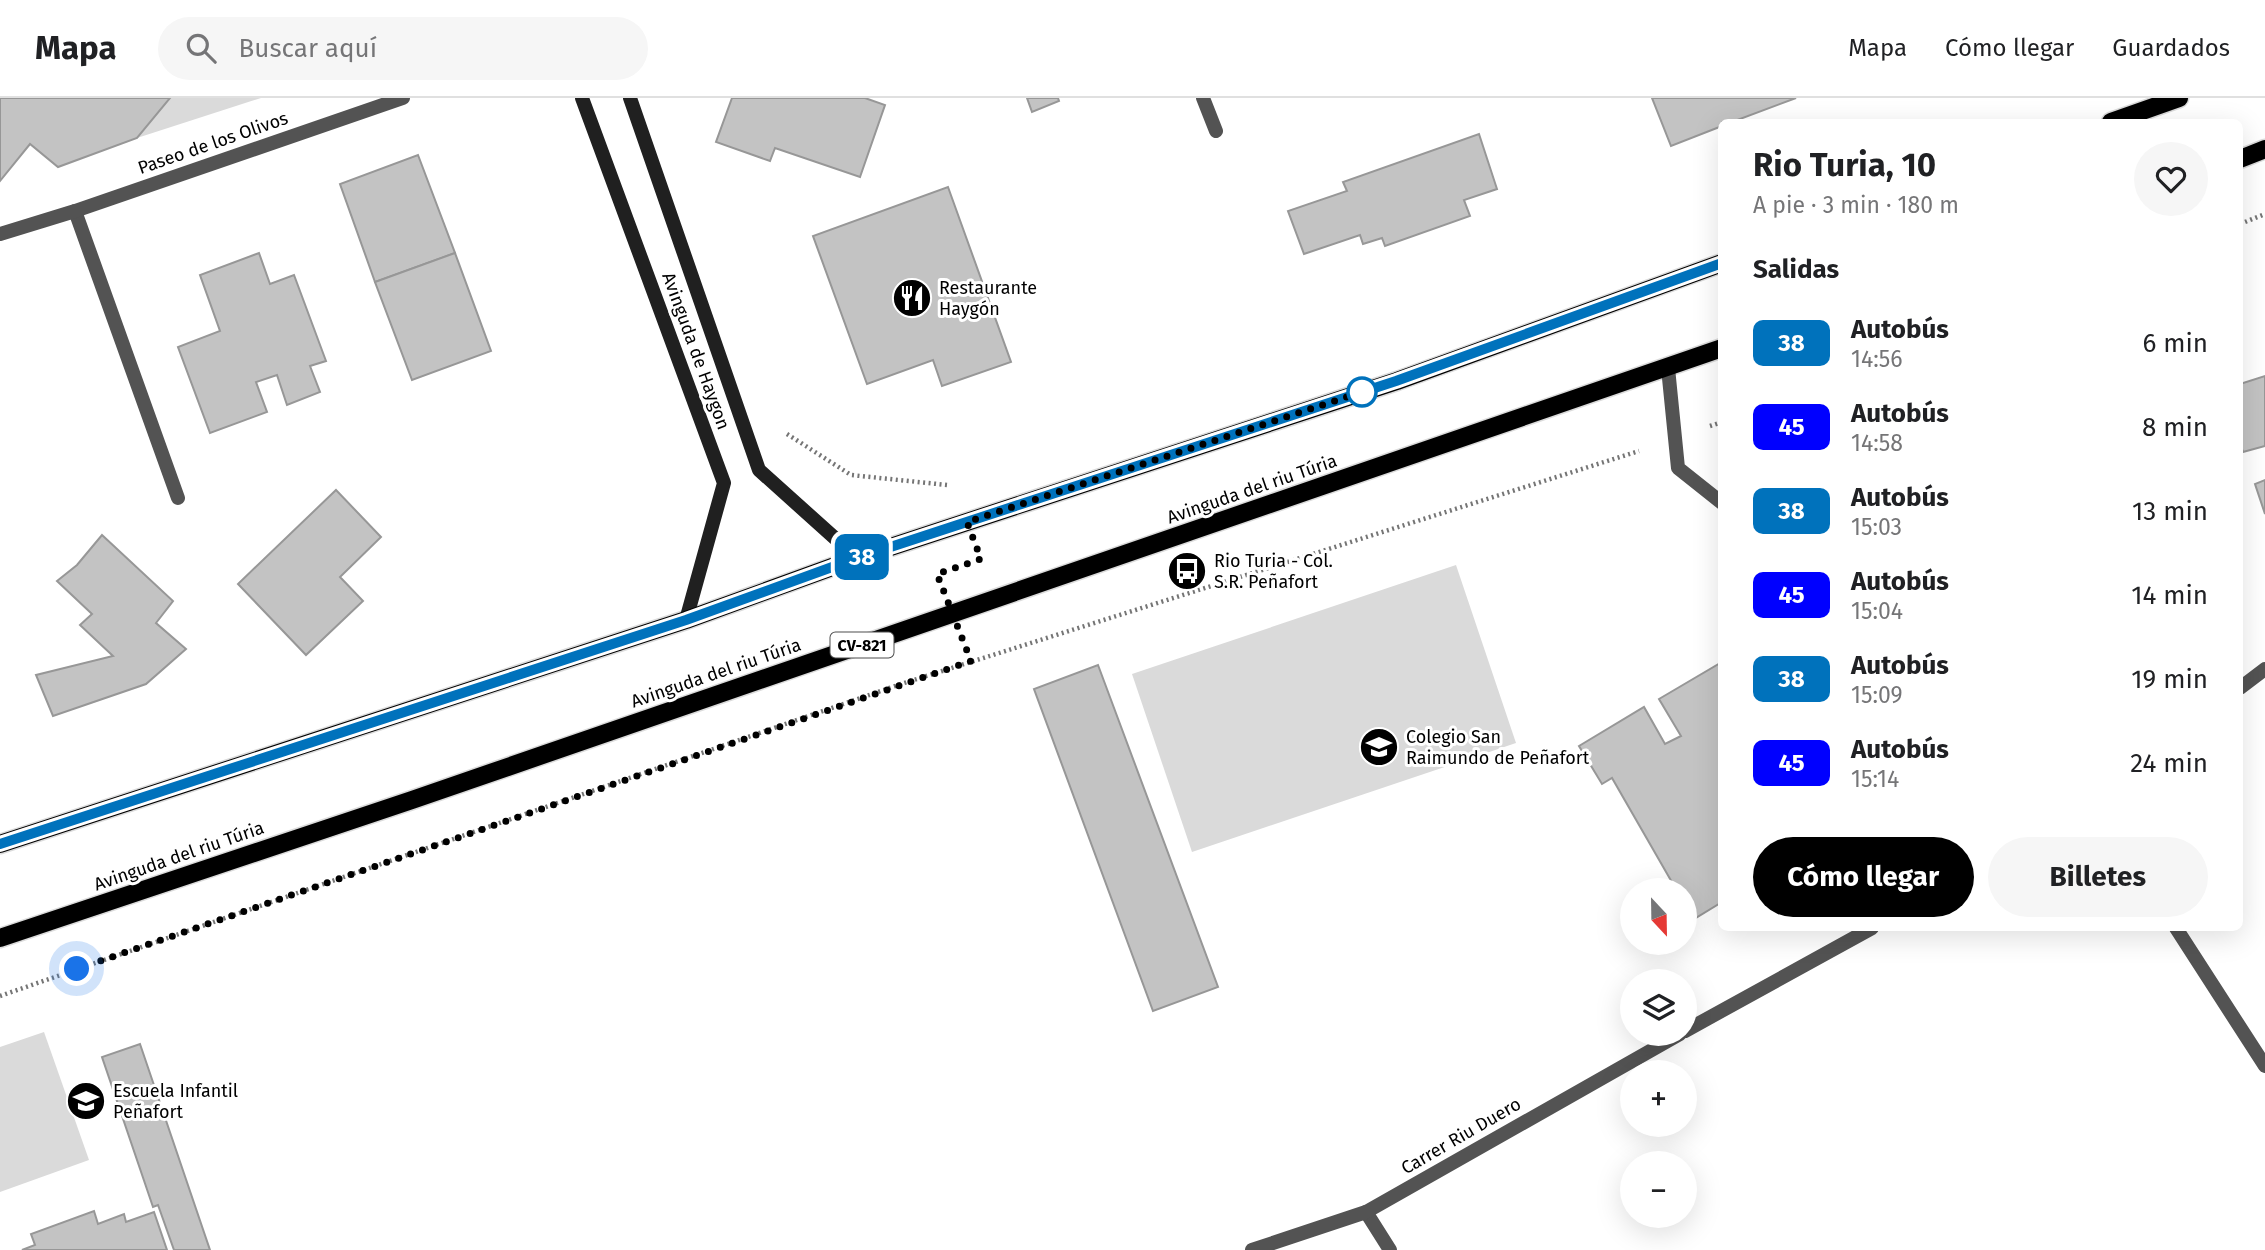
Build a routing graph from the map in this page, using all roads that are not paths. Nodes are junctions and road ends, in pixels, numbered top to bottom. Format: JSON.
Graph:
{"nodes":[{"id":1,"x":403,"y":98,"type":"edge"},
{"id":2,"x":582,"y":98,"type":"edge"},
{"id":3,"x":630,"y":98,"type":"edge"},
{"id":4,"x":1203,"y":98,"type":"edge"},
{"id":5,"x":2179,"y":98,"type":"edge"},
{"id":6,"x":2120,"y":119,"type":"edge"},
{"id":7,"x":1216,"y":131,"type":"dead end"},
{"id":8,"x":2265,"y":149,"type":"edge"},
{"id":9,"x":2243,"y":158,"type":"edge"},
{"id":10,"x":75,"y":211,"type":"junction"},
{"id":11,"x":0,"y":234,"type":"edge"},
{"id":12,"x":1718,"y":264,"type":"edge"},
{"id":13,"x":1718,"y":349,"type":"edge"},
{"id":14,"x":1668,"y":368,"type":"junction"},
{"id":15,"x":178,"y":498,"type":"dead end"},
{"id":16,"x":1718,"y":500,"type":"edge"},
{"id":17,"x":857,"y":558,"type":"junction"},
{"id":18,"x":686,"y":620,"type":"junction"},
{"id":19,"x":2265,"y":669,"type":"edge"},
{"id":20,"x":2243,"y":686,"type":"edge"},
{"id":21,"x":0,"y":844,"type":"edge"},
{"id":22,"x":1867,"y":931,"type":"edge"},
{"id":23,"x":2178,"y":931,"type":"edge"},
{"id":24,"x":0,"y":939,"type":"edge"},
{"id":25,"x":1697,"y":1024,"type":"edge"},
{"id":26,"x":1659,"y":1046,"type":"edge"},
{"id":27,"x":2265,"y":1066,"type":"edge"},
{"id":28,"x":1366,"y":1212,"type":"junction"},
{"id":29,"x":1252,"y":1250,"type":"edge"},
{"id":30,"x":1390,"y":1250,"type":"edge"}],
"edges":[{"from":1,"to":10,"type":"street","name":"Paseo de los Olivos"},
{"from":2,"to":18,"type":"street","name":"Avinguda de Haygon"},
{"from":3,"to":17,"type":"street","name":"Avinguda de Haygon"},
{"from":4,"to":7,"type":"street"},
{"from":5,"to":6,"type":"main road"},
{"from":8,"to":9,"type":"main road"},
{"from":10,"to":11,"type":"street","name":"Paseo de los Olivos"},
{"from":10,"to":15,"type":"street"},
{"from":12,"to":17,"type":"main road"},
{"from":13,"to":14,"type":"main road","name":"Avinguda del riu Túria","number":"CV-821"},
{"from":14,"to":16,"type":"street"},
{"from":14,"to":24,"type":"main road","name":"Avinguda del riu Túria","number":"CV-821"},
{"from":17,"to":18,"type":"main road"},
{"from":18,"to":21,"type":"main road"},
{"from":19,"to":20,"type":"street"},
{"from":22,"to":25,"type":"street"},
{"from":23,"to":27,"type":"street"},
{"from":26,"to":28,"type":"street","name":"Carrer Riu Duero"},
{"from":28,"to":29,"type":"street","name":"Carrer Riu Duero"},
{"from":28,"to":30,"type":"street"}]}
